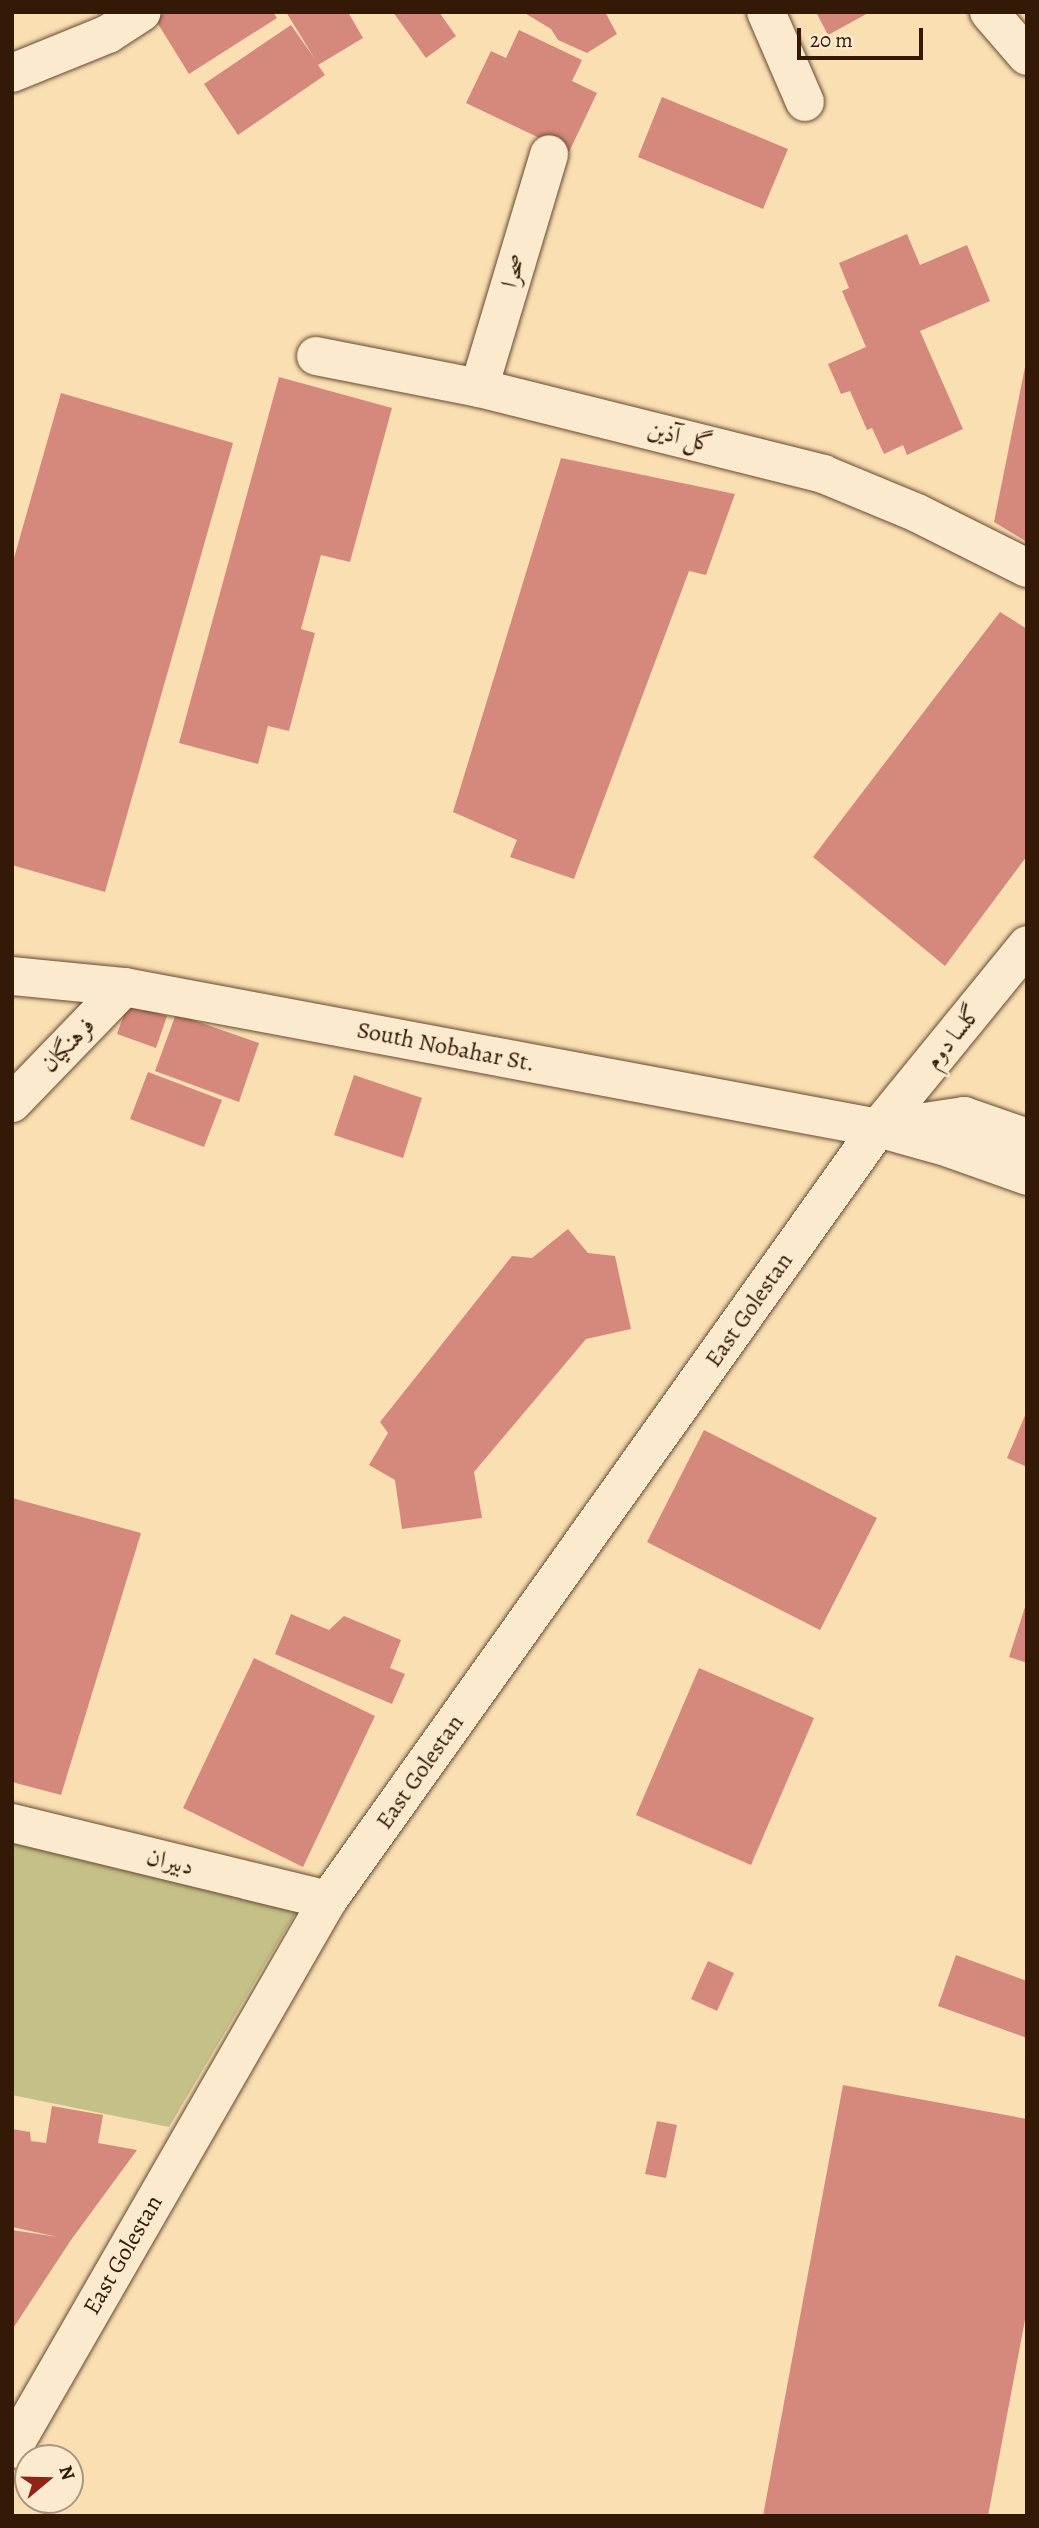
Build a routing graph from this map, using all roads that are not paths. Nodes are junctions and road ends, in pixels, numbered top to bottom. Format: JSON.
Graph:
{"nodes":[{"id":1,"x":142,"y":12,"type":"edge"},
{"id":2,"x":766,"y":12,"type":"edge"},
{"id":3,"x":989,"y":12,"type":"edge"},
{"id":4,"x":1027,"y":56,"type":"edge"},
{"id":5,"x":12,"y":73,"type":"edge"},
{"id":6,"x":805,"y":102,"type":"dead end"},
{"id":7,"x":549,"y":154,"type":"dead end"},
{"id":8,"x":316,"y":356,"type":"dead end"},
{"id":9,"x":479,"y":388,"type":"junction"},
{"id":10,"x":1027,"y":568,"type":"edge"},
{"id":11,"x":1027,"y":945,"type":"edge"},
{"id":12,"x":12,"y":976,"type":"edge"},
{"id":13,"x":124,"y":987,"type":"junction"},
{"id":14,"x":12,"y":1103,"type":"edge"},
{"id":15,"x":878,"y":1128,"type":"junction"},
{"id":16,"x":1027,"y":1138,"type":"edge"},
{"id":17,"x":1027,"y":1176,"type":"edge"},
{"id":18,"x":12,"y":1823,"type":"edge"},
{"id":19,"x":328,"y":1900,"type":"junction"},
{"id":20,"x":16,"y":2435,"type":"edge"}],
"edges":[{"from":1,"to":5,"type":"street"},
{"from":2,"to":6,"type":"street"},
{"from":3,"to":4,"type":"street"},
{"from":7,"to":9,"type":"street","name":"صحرا"},
{"from":8,"to":9,"type":"street","name":"گل آذین"},
{"from":9,"to":10,"type":"street","name":"گل آذین"},
{"from":11,"to":15,"type":"street","name":"گلسا دوم"},
{"from":12,"to":13,"type":"street","name":"South Nobahar St."},
{"from":13,"to":14,"type":"street","name":"فرهنگیان"},
{"from":13,"to":15,"type":"street","name":"South Nobahar St."},
{"from":15,"to":16,"type":"street"},
{"from":15,"to":17,"type":"street"},
{"from":15,"to":19,"type":"street","name":"East Golestan"},
{"from":18,"to":19,"type":"street","name":"دبیران"},
{"from":19,"to":20,"type":"street","name":"East Golestan"}]}
